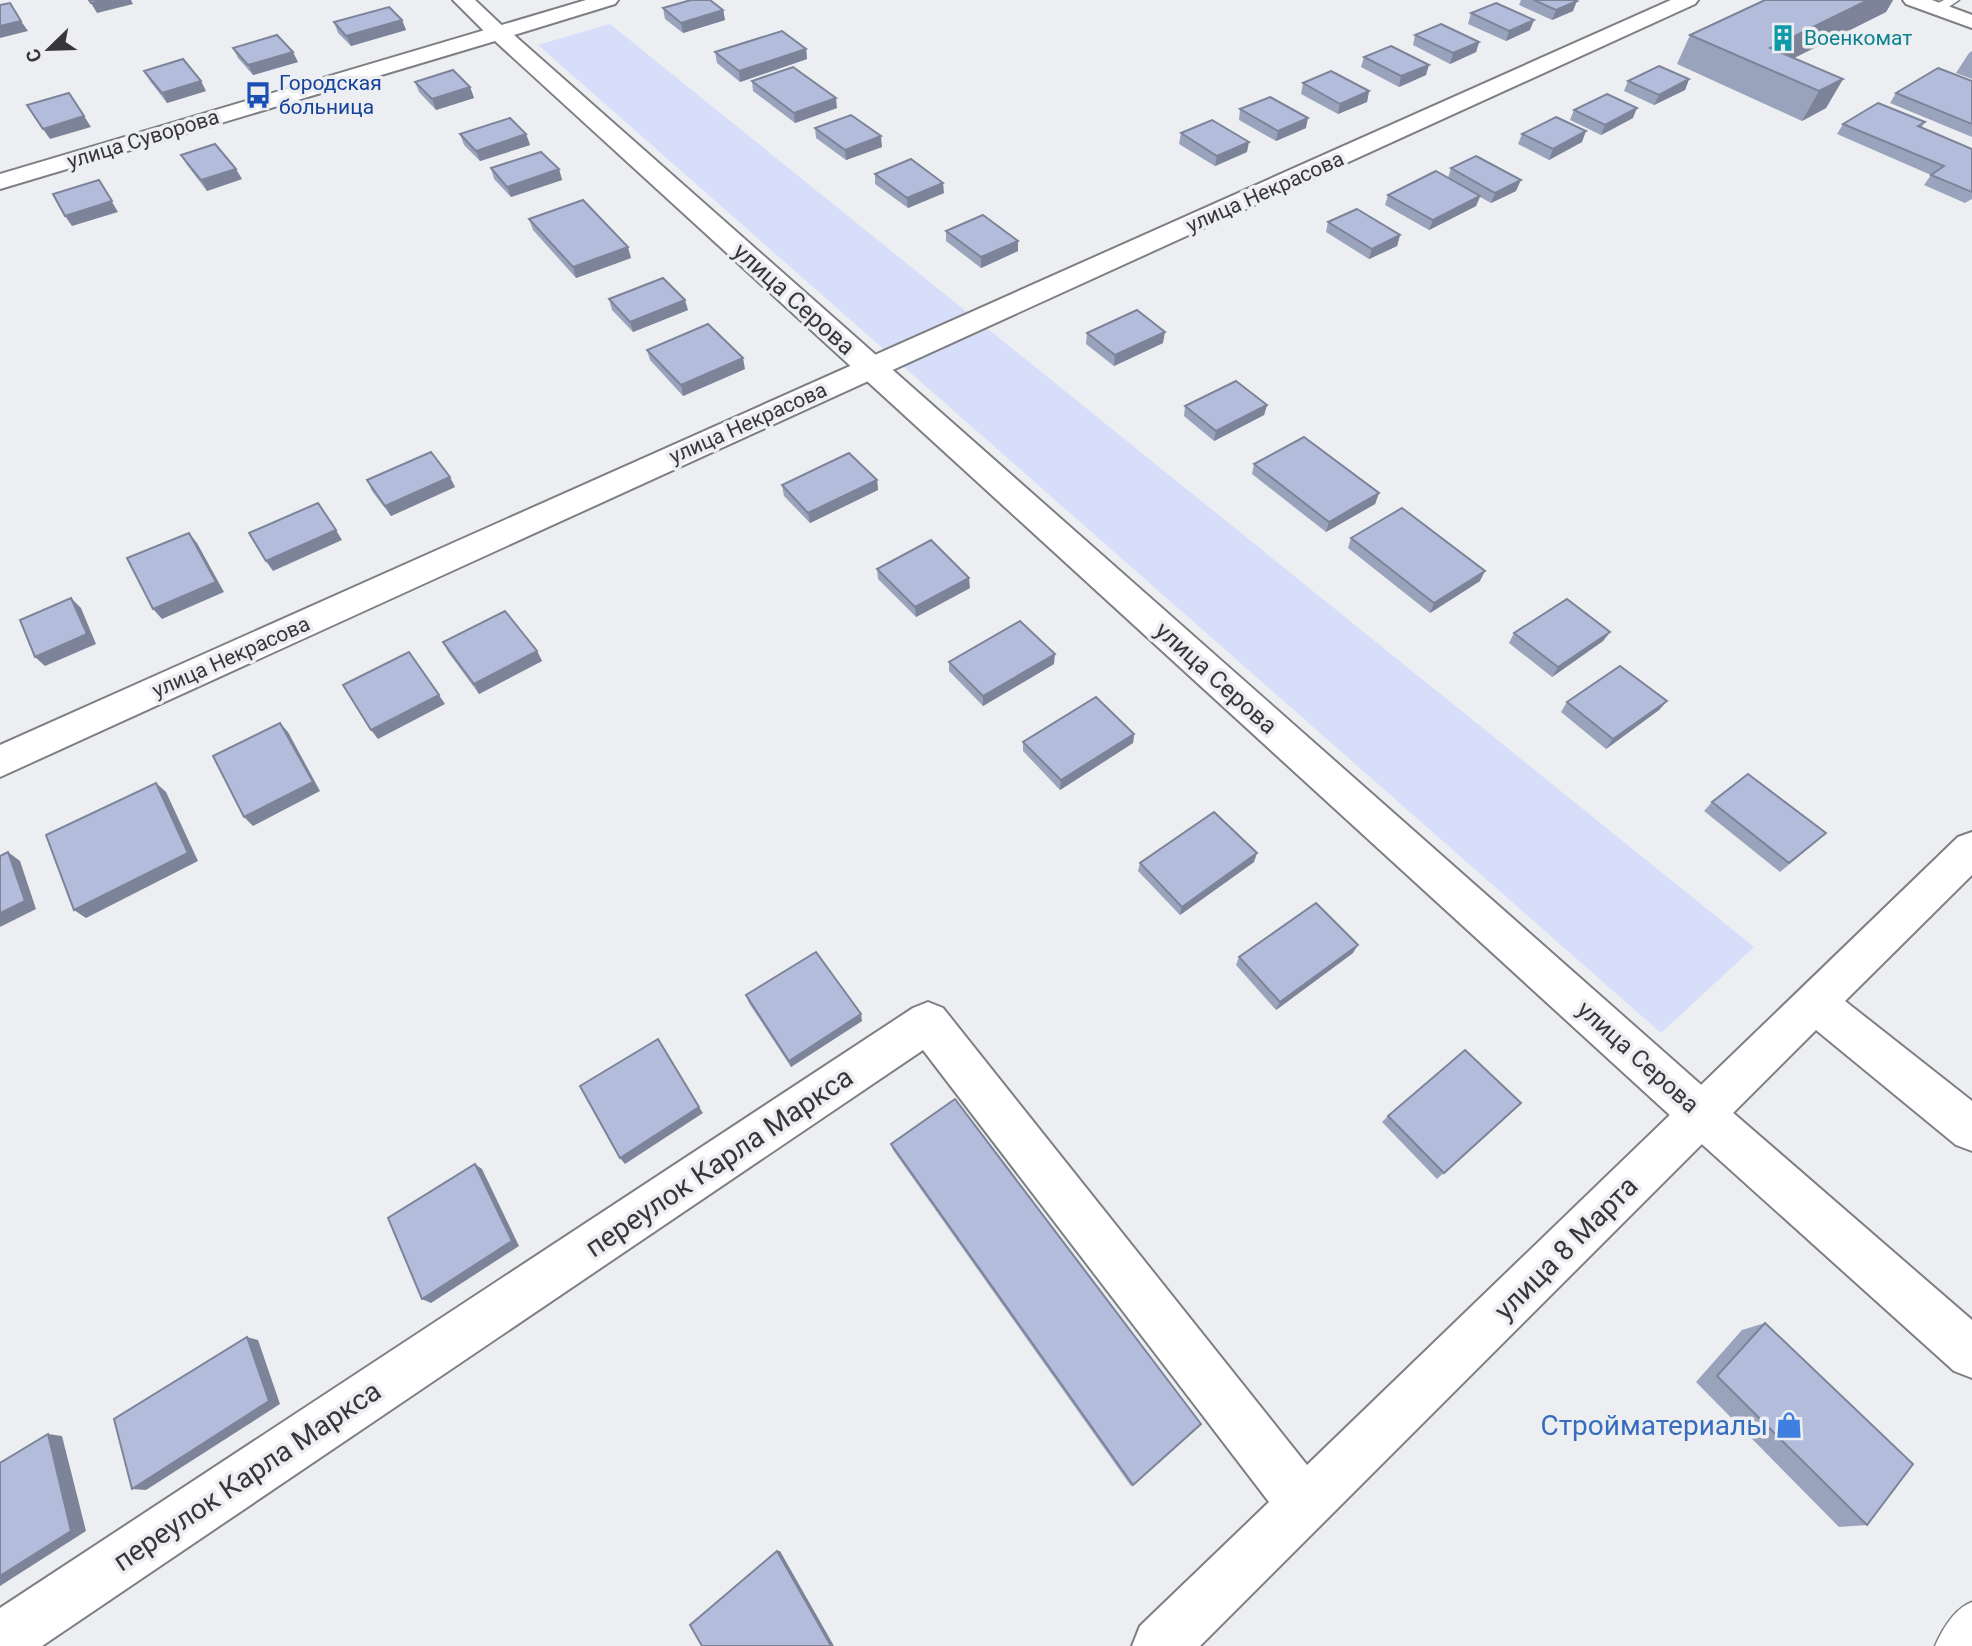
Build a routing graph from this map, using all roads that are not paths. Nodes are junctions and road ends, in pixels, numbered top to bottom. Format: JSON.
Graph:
{"nodes":[{"id":1,"x":463,"y":0,"type":"edge"},
{"id":2,"x":608,"y":0,"type":"edge"},
{"id":3,"x":1688,"y":0,"type":"edge"},
{"id":4,"x":1913,"y":0,"type":"edge"},
{"id":5,"x":1945,"y":4,"type":"edge"},
{"id":6,"x":1972,"y":22,"type":"edge"},
{"id":7,"x":499,"y":33,"type":"junction"},
{"id":8,"x":0,"y":181,"type":"edge"},
{"id":9,"x":870,"y":368,"type":"junction"},
{"id":10,"x":0,"y":762,"type":"edge"},
{"id":11,"x":1972,"y":849,"type":"edge"},
{"id":12,"x":1814,"y":1002,"type":"junction"},
{"id":13,"x":1700,"y":1113,"type":"junction"},
{"id":14,"x":1972,"y":1129,"type":"edge"},
{"id":15,"x":1972,"y":1353,"type":"edge"},
{"id":16,"x":1305,"y":1505,"type":"junction"},
{"id":17,"x":1972,"y":1618,"type":"edge"},
{"id":18,"x":0,"y":1641,"type":"edge"},
{"id":19,"x":1160,"y":1646,"type":"edge"},
{"id":20,"x":1952,"y":1646,"type":"edge"}],
"edges":[{"from":1,"to":7,"type":"street","name":"улица Серова"},
{"from":2,"to":7,"type":"street","name":"улица Суворова"},
{"from":3,"to":9,"type":"street","name":"улица Некрасова"},
{"from":4,"to":5,"type":"street"},
{"from":5,"to":6,"type":"street"},
{"from":7,"to":8,"type":"street","name":"улица Суворова"},
{"from":7,"to":9,"type":"street","name":"улица Серова"},
{"from":9,"to":10,"type":"street","name":"улица Некрасова"},
{"from":9,"to":13,"type":"street","name":"улица Серова"},
{"from":11,"to":12,"type":"street","name":"улица 8 Марта"},
{"from":12,"to":13,"type":"street","name":"улица 8 Марта"},
{"from":12,"to":14,"type":"street"},
{"from":13,"to":15,"type":"street","name":"улица Серова"},
{"from":13,"to":16,"type":"street","name":"улица 8 Марта"},
{"from":16,"to":18,"type":"street","name":"переулок Карла Маркса"},
{"from":16,"to":19,"type":"street","name":"улица 8 Марта"},
{"from":17,"to":20,"type":"lane"}]}
